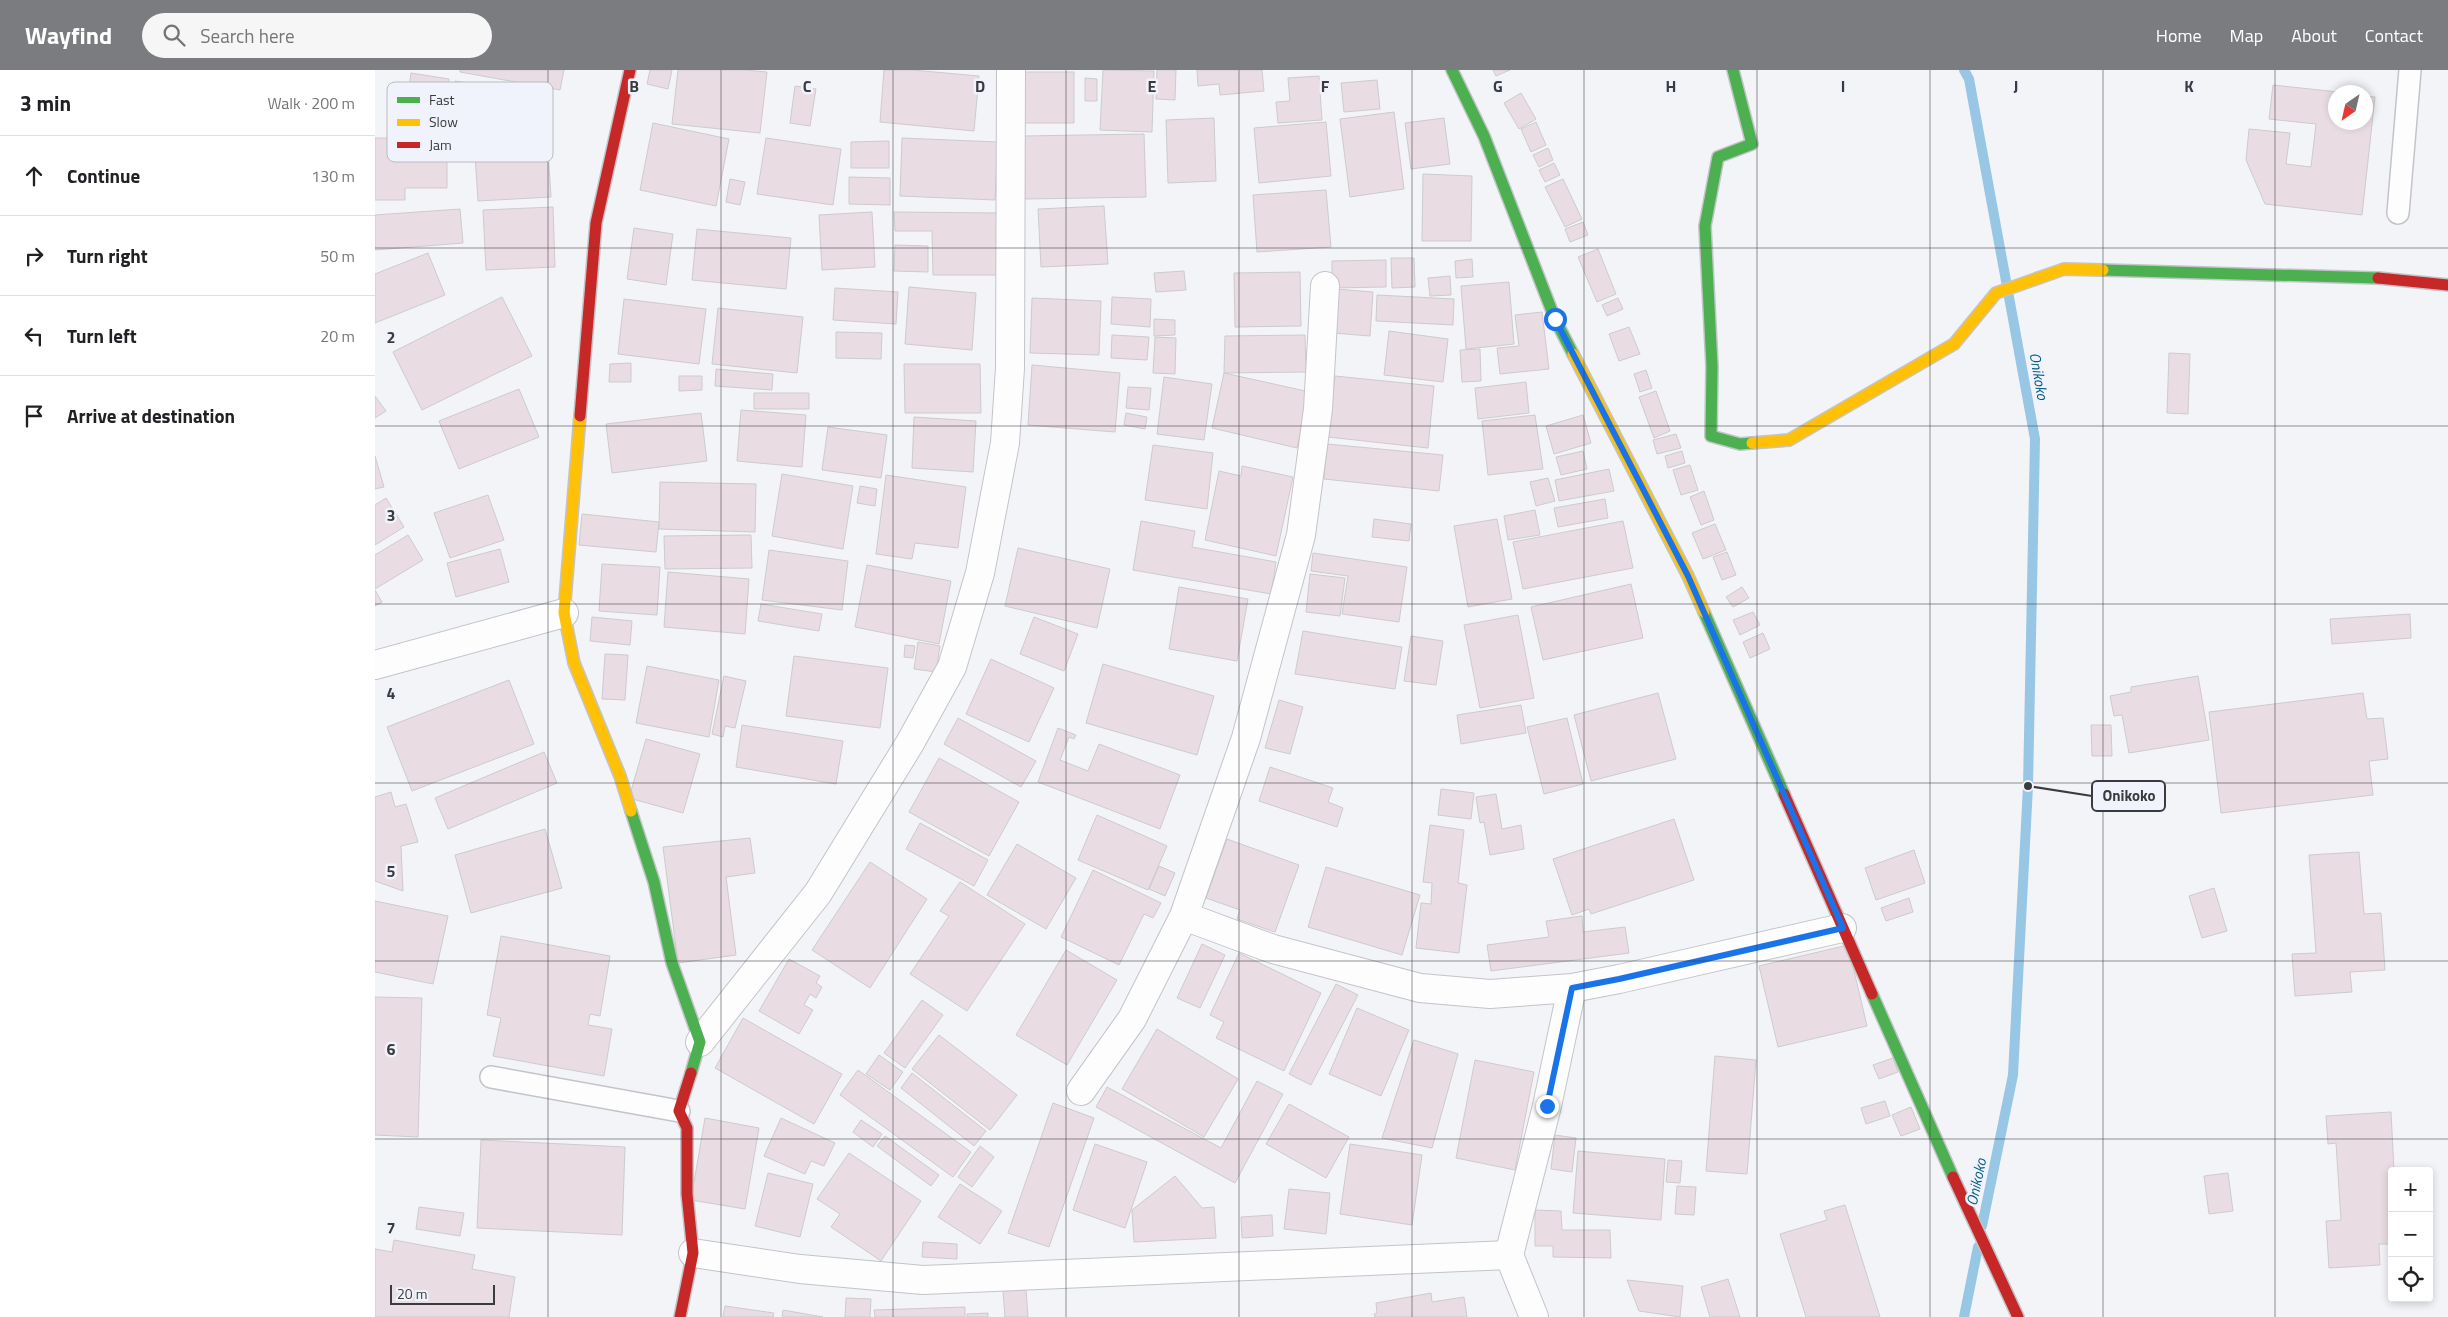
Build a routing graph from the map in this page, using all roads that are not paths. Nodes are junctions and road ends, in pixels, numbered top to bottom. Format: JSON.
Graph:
{"nodes":[{"id":1,"x":630,"y":70,"type":"edge"},
{"id":2,"x":1011,"y":70,"type":"edge"},
{"id":3,"x":1452,"y":70,"type":"edge"},
{"id":4,"x":1733,"y":70,"type":"edge"},
{"id":5,"x":2410,"y":70,"type":"edge"},
{"id":6,"x":2398,"y":213,"type":"dead end"},
{"id":7,"x":2448,"y":285,"type":"edge"},
{"id":8,"x":1325,"y":286,"type":"dead end"},
{"id":9,"x":564,"y":613,"type":"junction"},
{"id":10,"x":375,"y":665,"type":"edge"},
{"id":11,"x":1184,"y":916,"type":"junction"},
{"id":12,"x":1843,"y":928,"type":"junction"},
{"id":13,"x":1572,"y":988,"type":"junction"},
{"id":14,"x":699,"y":1042,"type":"junction"},
{"id":15,"x":491,"y":1077,"type":"dead end"},
{"id":16,"x":1081,"y":1091,"type":"dead end"},
{"id":17,"x":679,"y":1111,"type":"junction"},
{"id":18,"x":693,"y":1253,"type":"junction"},
{"id":19,"x":1509,"y":1255,"type":"junction"},
{"id":20,"x":680,"y":1317,"type":"edge"},
{"id":21,"x":1534,"y":1317,"type":"edge"},
{"id":22,"x":2018,"y":1317,"type":"edge"}],
"edges":[{"from":1,"to":9,"type":"street"},
{"from":2,"to":14,"type":"street"},
{"from":3,"to":12,"type":"street"},
{"from":4,"to":7,"type":"street"},
{"from":5,"to":6,"type":"lane"},
{"from":8,"to":11,"type":"street"},
{"from":9,"to":10,"type":"street"},
{"from":9,"to":14,"type":"street"},
{"from":11,"to":13,"type":"street"},
{"from":11,"to":16,"type":"street"},
{"from":12,"to":13,"type":"street"},
{"from":12,"to":22,"type":"street"},
{"from":13,"to":19,"type":"street"},
{"from":14,"to":17,"type":"street"},
{"from":15,"to":17,"type":"lane"},
{"from":17,"to":18,"type":"street"},
{"from":18,"to":19,"type":"street"},
{"from":18,"to":20,"type":"street"},
{"from":19,"to":21,"type":"street"}]}
